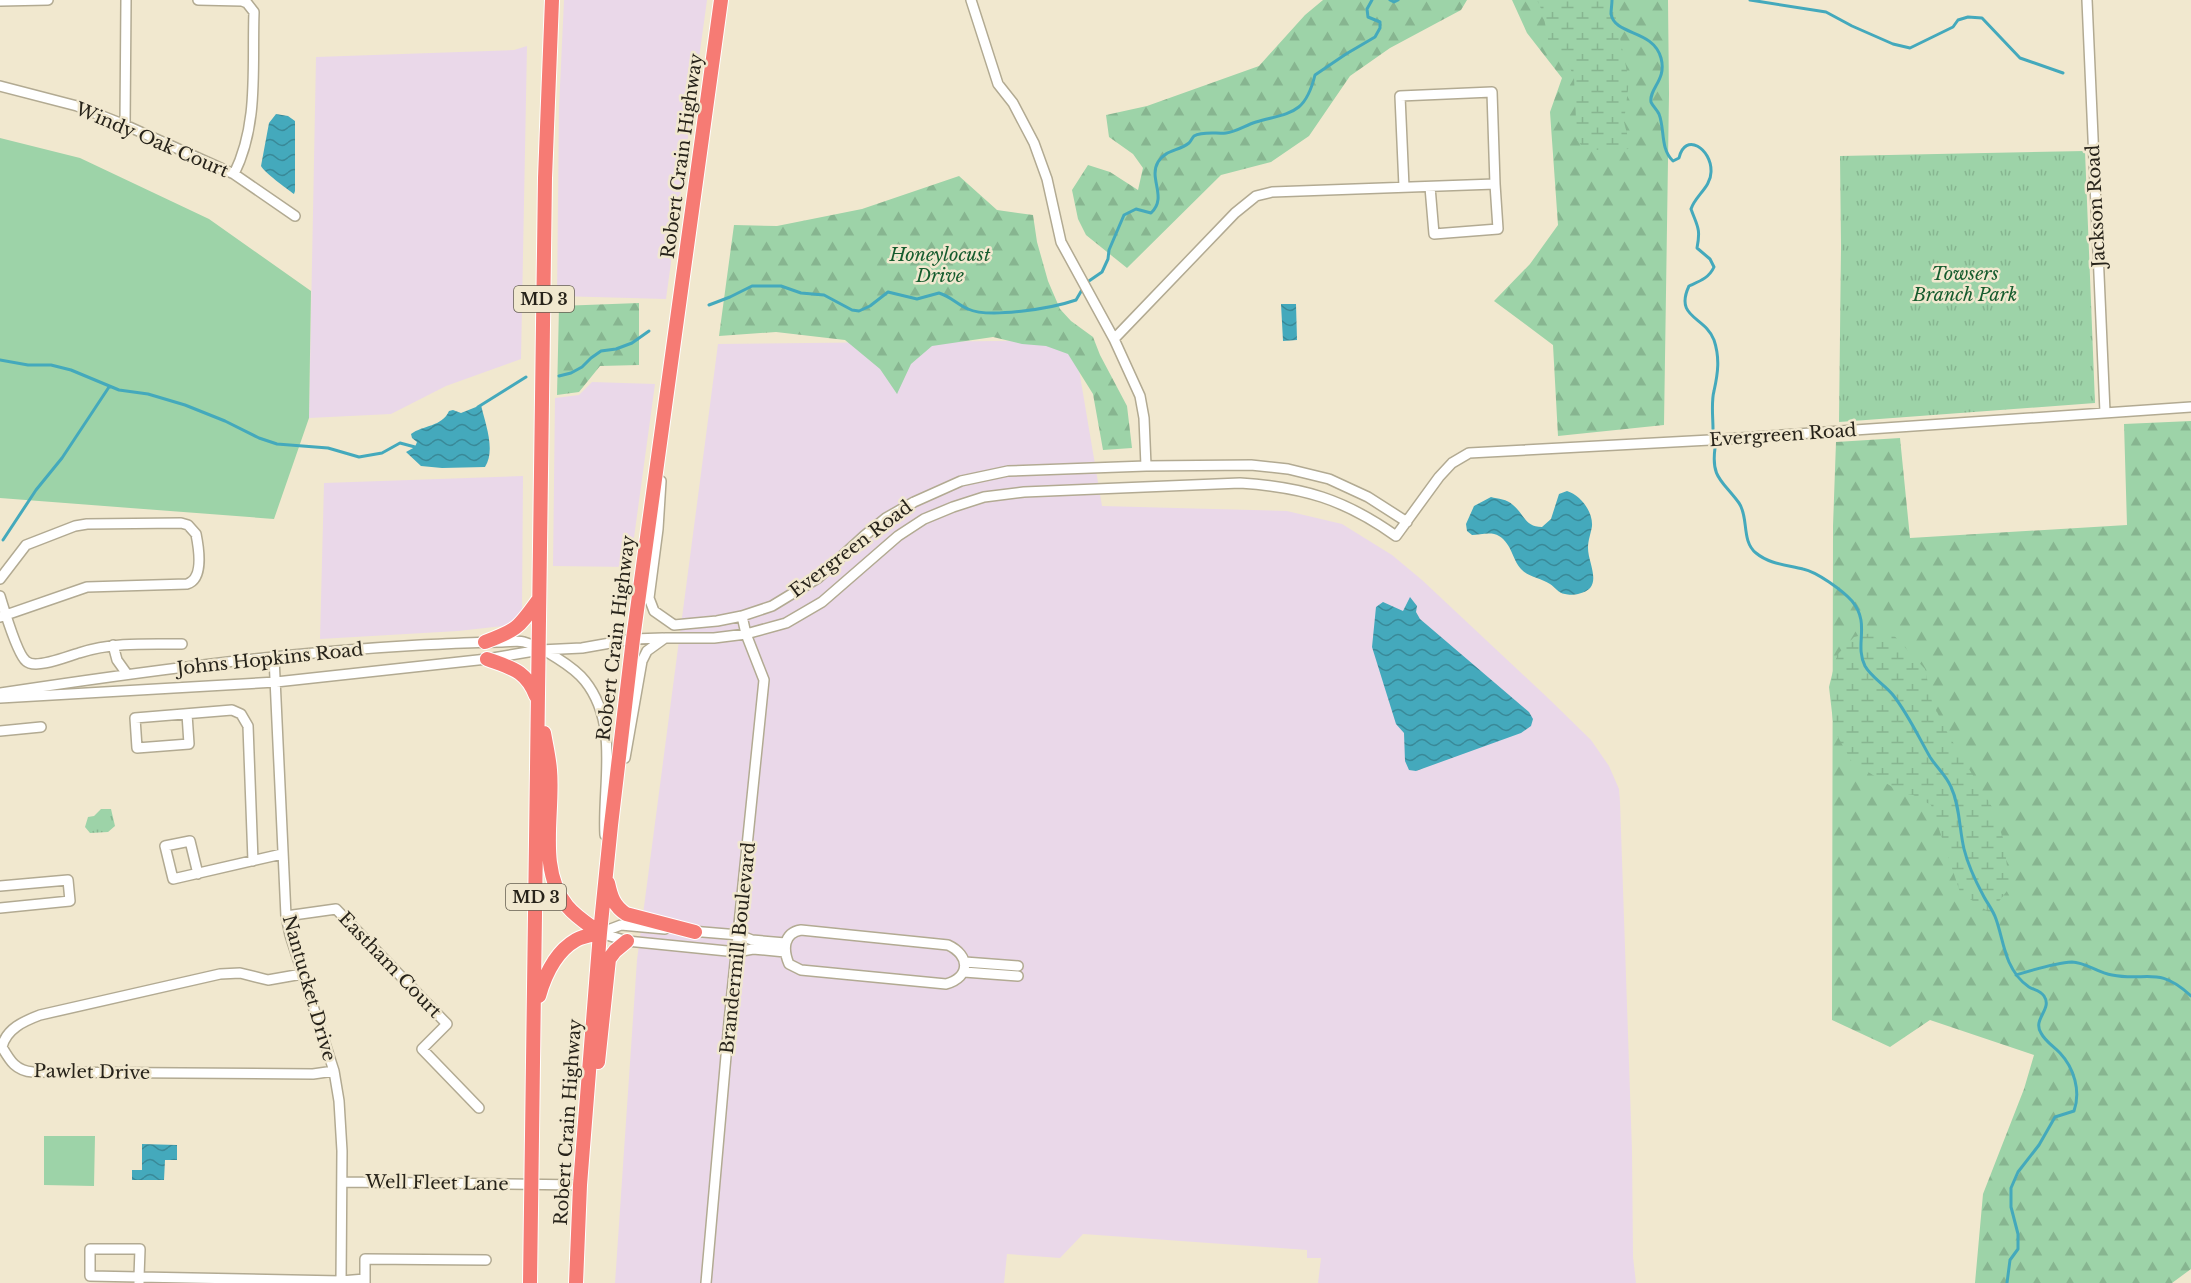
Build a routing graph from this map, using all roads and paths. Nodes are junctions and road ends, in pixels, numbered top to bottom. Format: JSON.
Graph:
{"nodes":[{"id":1,"x":48,"y":0,"type":"edge"},
{"id":2,"x":126,"y":0,"type":"edge"},
{"id":3,"x":198,"y":0,"type":"edge"},
{"id":4,"x":552,"y":0,"type":"edge"},
{"id":5,"x":722,"y":0,"type":"edge"},
{"id":6,"x":971,"y":0,"type":"edge"},
{"id":7,"x":2087,"y":0,"type":"edge"},
{"id":8,"x":0,"y":1,"type":"edge"},
{"id":9,"x":0,"y":86,"type":"edge"},
{"id":10,"x":125,"y":125,"type":"junction"},
{"id":11,"x":234,"y":174,"type":"junction"},
{"id":12,"x":1495,"y":184,"type":"junction"},
{"id":13,"x":1404,"y":187,"type":"junction"},
{"id":14,"x":1430,"y":187,"type":"junction"},
{"id":15,"x":295,"y":216,"type":"dead end"},
{"id":16,"x":1114,"y":339,"type":"junction"},
{"id":17,"x":2191,"y":407,"type":"edge"},
{"id":18,"x":2105,"y":411,"type":"junction"},
{"id":19,"x":663,"y":425,"type":"junction"},
{"id":20,"x":1146,"y":466,"type":"junction"},
{"id":21,"x":1407,"y":522,"type":"junction"},
{"id":22,"x":0,"y":579,"type":"edge"},
{"id":23,"x":0,"y":596,"type":"edge"},
{"id":24,"x":539,"y":599,"type":"junction"},
{"id":25,"x":3,"y":616,"type":"edge"},
{"id":26,"x":742,"y":616,"type":"junction"},
{"id":27,"x":746,"y":634,"type":"junction"},
{"id":28,"x":665,"y":638,"type":"junction"},
{"id":29,"x":633,"y":639,"type":"junction"},
{"id":30,"x":485,"y":642,"type":"junction"},
{"id":31,"x":182,"y":644,"type":"dead end"},
{"id":32,"x":113,"y":645,"type":"junction"},
{"id":33,"x":540,"y":650,"type":"junction"},
{"id":34,"x":274,"y":657,"type":"junction"},
{"id":35,"x":487,"y":660,"type":"junction"},
{"id":36,"x":127,"y":674,"type":"junction"},
{"id":37,"x":276,"y":682,"type":"junction"},
{"id":38,"x":0,"y":693,"type":"edge"},
{"id":39,"x":0,"y":698,"type":"edge"},
{"id":40,"x":538,"y":702,"type":"junction"},
{"id":41,"x":187,"y":714,"type":"junction"},
{"id":42,"x":41,"y":727,"type":"dead end"},
{"id":43,"x":0,"y":731,"type":"edge"},
{"id":44,"x":611,"y":825,"type":"junction"},
{"id":45,"x":282,"y":854,"type":"junction"},
{"id":46,"x":253,"y":861,"type":"junction"},
{"id":47,"x":606,"y":868,"type":"junction"},
{"id":48,"x":198,"y":874,"type":"junction"},
{"id":49,"x":0,"y":886,"type":"edge"},
{"id":50,"x":0,"y":908,"type":"edge"},
{"id":51,"x":286,"y":916,"type":"junction"},
{"id":52,"x":695,"y":932,"type":"junction"},
{"id":53,"x":600,"y":933,"type":"junction"},
{"id":54,"x":739,"y":935,"type":"junction"},
{"id":55,"x":627,"y":941,"type":"junction"},
{"id":56,"x":785,"y":948,"type":"junction"},
{"id":57,"x":737,"y":952,"type":"junction"},
{"id":58,"x":1018,"y":966,"type":"dead end"},
{"id":59,"x":964,"y":967,"type":"junction"},
{"id":60,"x":302,"y":974,"type":"junction"},
{"id":61,"x":1018,"y":976,"type":"dead end"},
{"id":62,"x":534,"y":1016,"type":"junction"},
{"id":63,"x":334,"y":1071,"type":"junction"},
{"id":64,"x":479,"y":1108,"type":"dead end"},
{"id":65,"x":584,"y":1135,"type":"junction"},
{"id":66,"x":342,"y":1182,"type":"junction"},
{"id":67,"x":532,"y":1184,"type":"junction"},
{"id":68,"x":580,"y":1185,"type":"junction"},
{"id":69,"x":486,"y":1260,"type":"dead end"},
{"id":70,"x":139,"y":1280,"type":"edge"},
{"id":71,"x":365,"y":1281,"type":"edge"},
{"id":72,"x":341,"y":1282,"type":"edge"},
{"id":73,"x":531,"y":1283,"type":"edge"},
{"id":74,"x":576,"y":1283,"type":"edge"},
{"id":75,"x":706,"y":1283,"type":"edge"}],
"edges":[{"from":1,"to":8,"type":"street"},
{"from":2,"to":10,"type":"street"},
{"from":3,"to":11,"type":"street"},
{"from":4,"to":24,"type":"highway","name":"Robert Crain Highway","number":"MD 3"},
{"from":5,"to":19,"type":"highway","name":"Robert Crain Highway"},
{"from":6,"to":16,"type":"street"},
{"from":7,"to":18,"type":"street","name":"Jackson Road"},
{"from":9,"to":10,"type":"street","name":"Windy Oak Court"},
{"from":10,"to":11,"type":"street","name":"Windy Oak Court"},
{"from":11,"to":15,"type":"street","name":"Windy Oak Court"},
{"from":12,"to":13,"type":"street"},
{"from":12,"to":14,"type":"street"},
{"from":12,"to":14,"type":"street"},
{"from":13,"to":14,"type":"street"},
{"from":13,"to":16,"type":"street"},
{"from":16,"to":20,"type":"street"},
{"from":17,"to":18,"type":"street","name":"Evergreen Road"},
{"from":18,"to":21,"type":"street","name":"Evergreen Road"},
{"from":19,"to":26,"type":"street","name":"Evergreen Road"},
{"from":19,"to":29,"type":"highway","name":"Robert Crain Highway"},
{"from":20,"to":21,"type":"street","name":"Evergreen Road"},
{"from":20,"to":26,"type":"street","name":"Evergreen Road"},
{"from":21,"to":27,"type":"street","name":"Evergreen Road"},
{"from":22,"to":25,"type":"street"},
{"from":23,"to":25,"type":"street"},
{"from":24,"to":30,"type":"highway"},
{"from":24,"to":33,"type":"highway","name":"Robert Crain Highway","number":"MD 3"},
{"from":25,"to":32,"type":"street"},
{"from":26,"to":27,"type":"street","name":"Brandermill Boulevard"},
{"from":27,"to":28,"type":"street","name":"Evergreen Road"},
{"from":27,"to":54,"type":"street","name":"Brandermill Boulevard"},
{"from":28,"to":29,"type":"street","name":"Evergreen Road"},
{"from":28,"to":44,"type":"street"},
{"from":29,"to":33,"type":"street","name":"Johns Hopkins Road"},
{"from":29,"to":44,"type":"highway","name":"Robert Crain Highway"},
{"from":30,"to":33,"type":"street","name":"Johns Hopkins Road"},
{"from":30,"to":34,"type":"street","name":"Johns Hopkins Road"},
{"from":31,"to":32,"type":"street"},
{"from":32,"to":36,"type":"street"},
{"from":33,"to":35,"type":"street","name":"Johns Hopkins Road"},
{"from":33,"to":40,"type":"highway","name":"Robert Crain Highway","number":"MD 3"},
{"from":33,"to":47,"type":"street","name":"Johns Hopkins Road"},
{"from":34,"to":36,"type":"street","name":"Johns Hopkins Road"},
{"from":34,"to":37,"type":"street","name":"Nantucket Drive"},
{"from":35,"to":37,"type":"street","name":"Johns Hopkins Road"},
{"from":35,"to":40,"type":"highway"},
{"from":36,"to":38,"type":"street","name":"Johns Hopkins Road"},
{"from":37,"to":39,"type":"street","name":"Johns Hopkins Road"},
{"from":37,"to":45,"type":"street","name":"Nantucket Drive"},
{"from":40,"to":53,"type":"highway"},
{"from":40,"to":62,"type":"highway","name":"Robert Crain Highway","number":"MD 3"},
{"from":41,"to":41,"type":"street"},
{"from":41,"to":46,"type":"street"},
{"from":42,"to":43,"type":"street"},
{"from":44,"to":47,"type":"highway","name":"Robert Crain Highway"},
{"from":45,"to":46,"type":"street"},
{"from":45,"to":51,"type":"street","name":"Nantucket Drive"},
{"from":46,"to":48,"type":"street"},
{"from":47,"to":52,"type":"highway"},
{"from":47,"to":53,"type":"highway","name":"Robert Crain Highway"},
{"from":48,"to":48,"type":"street"},
{"from":49,"to":50,"type":"street"},
{"from":51,"to":60,"type":"street","name":"Nantucket Drive"},
{"from":51,"to":64,"type":"street","name":"Eastham Court"},
{"from":52,"to":53,"type":"street"},
{"from":52,"to":54,"type":"street"},
{"from":53,"to":55,"type":"street"},
{"from":53,"to":62,"type":"highway"},
{"from":53,"to":65,"type":"highway","name":"Robert Crain Highway"},
{"from":54,"to":56,"type":"street"},
{"from":54,"to":57,"type":"street","name":"Brandermill Boulevard"},
{"from":55,"to":57,"type":"street"},
{"from":55,"to":65,"type":"highway"},
{"from":56,"to":57,"type":"street"},
{"from":56,"to":59,"type":"street"},
{"from":56,"to":59,"type":"street"},
{"from":57,"to":75,"type":"street","name":"Brandermill Boulevard"},
{"from":58,"to":59,"type":"street"},
{"from":59,"to":61,"type":"street"},
{"from":60,"to":63,"type":"street","name":"Nantucket Drive"},
{"from":60,"to":63,"type":"street","name":"Pawlet Drive"},
{"from":62,"to":67,"type":"highway","name":"Robert Crain Highway","number":"MD 3"},
{"from":63,"to":66,"type":"street","name":"Nantucket Drive"},
{"from":65,"to":68,"type":"highway","name":"Robert Crain Highway"},
{"from":66,"to":67,"type":"street","name":"Well Fleet Lane"},
{"from":66,"to":72,"type":"street","name":"Nantucket Drive"},
{"from":67,"to":68,"type":"street","name":"Well Fleet Lane"},
{"from":67,"to":73,"type":"highway","name":"Robert Crain Highway","number":"MD 3"},
{"from":68,"to":74,"type":"highway","name":"Robert Crain Highway"},
{"from":69,"to":71,"type":"street"},
{"from":70,"to":70,"type":"street"},
{"from":70,"to":72,"type":"street"},
{"from":71,"to":72,"type":"street"}]}
